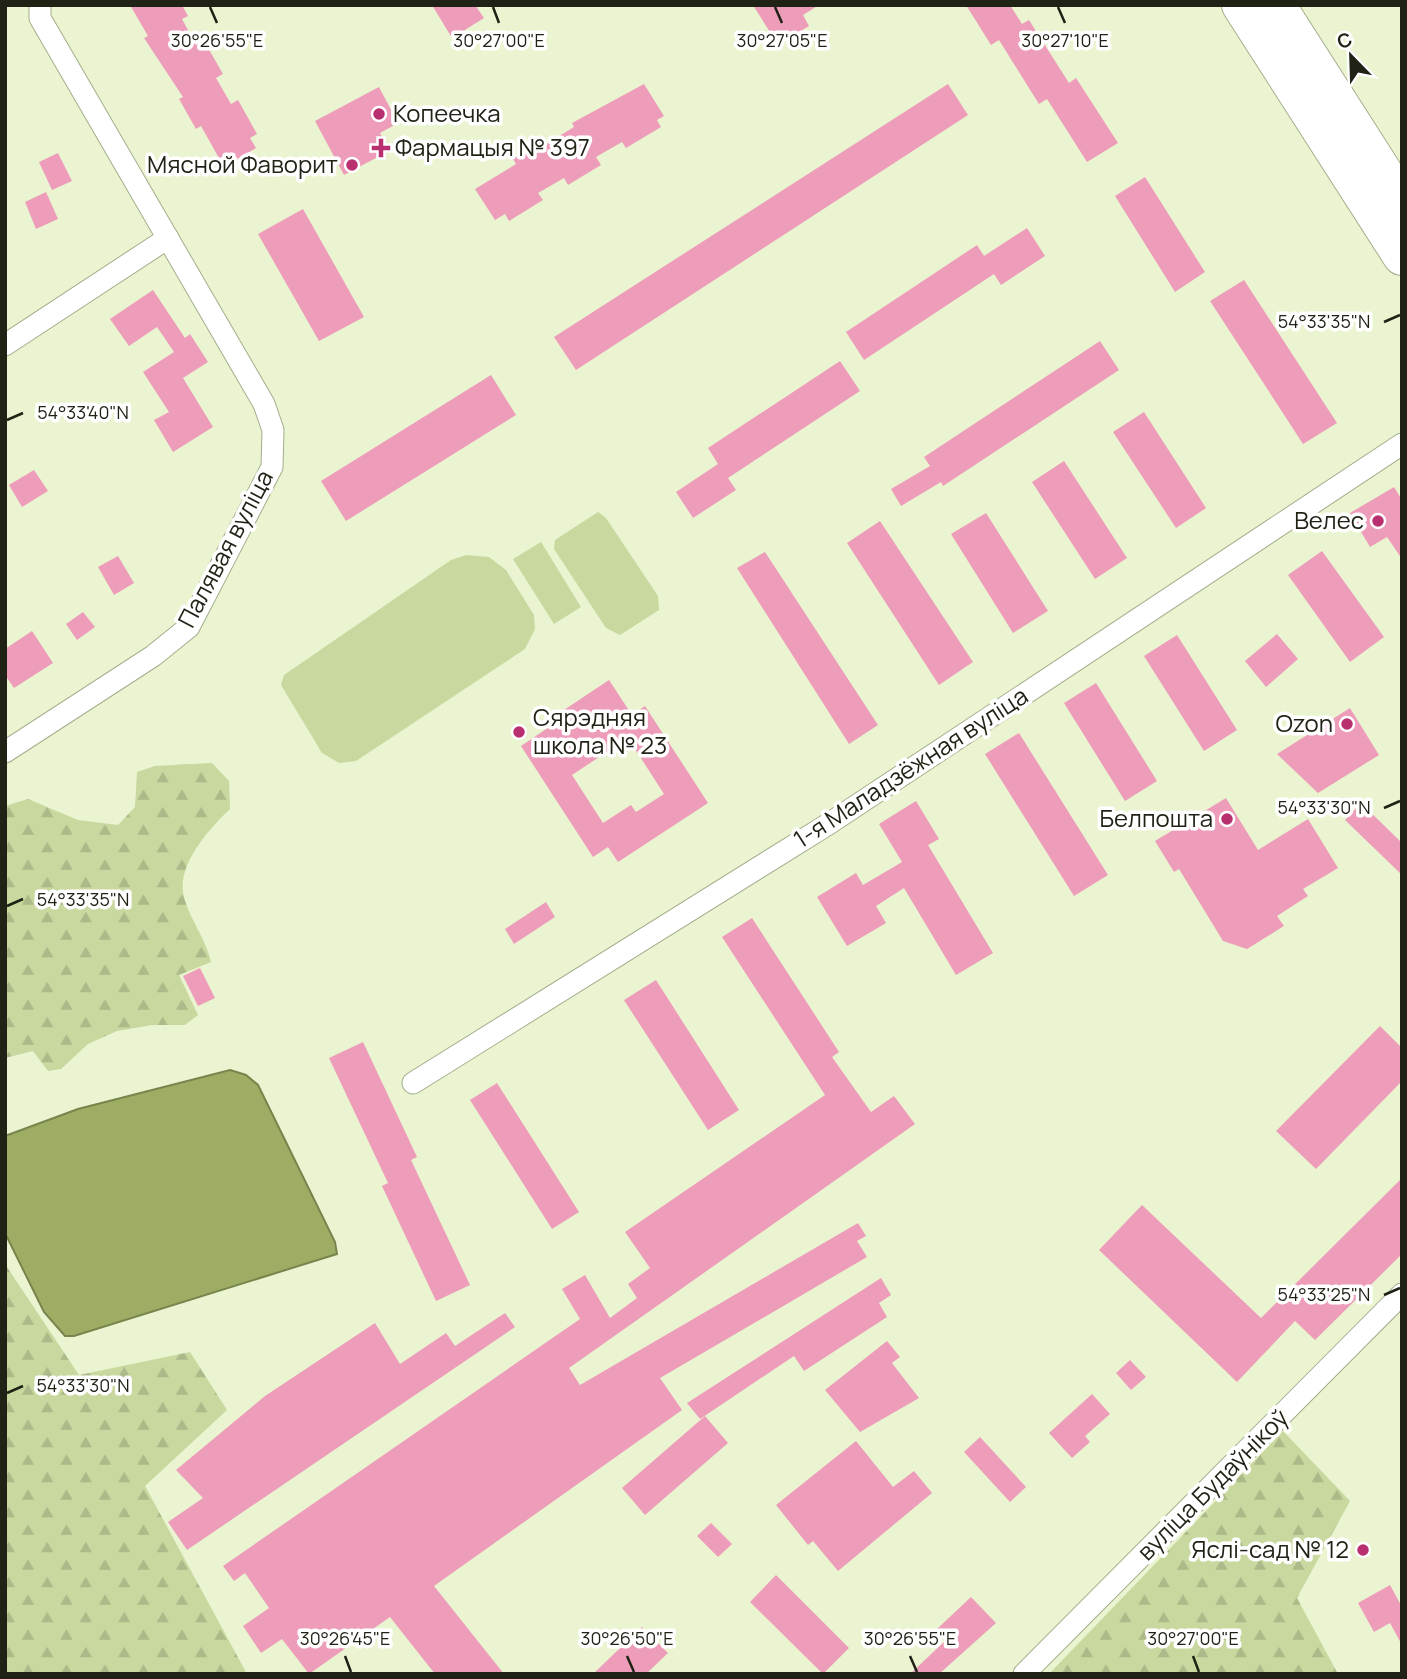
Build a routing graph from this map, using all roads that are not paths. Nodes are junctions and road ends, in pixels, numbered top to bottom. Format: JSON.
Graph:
{"nodes":[{"id":1,"x":40,"y":5,"type":"edge"},
{"id":2,"x":1241,"y":5,"type":"edge"},
{"id":3,"x":1276,"y":5,"type":"edge"},
{"id":4,"x":1402,"y":202,"type":"edge"},
{"id":5,"x":167,"y":238,"type":"junction"},
{"id":6,"x":1402,"y":256,"type":"edge"},
{"id":7,"x":5,"y":345,"type":"edge"},
{"id":8,"x":1402,"y":444,"type":"edge"},
{"id":9,"x":5,"y":752,"type":"edge"},
{"id":10,"x":413,"y":1083,"type":"dead end"},
{"id":11,"x":1402,"y":1294,"type":"edge"},
{"id":12,"x":1024,"y":1674,"type":"edge"}],
"edges":[{"from":1,"to":5,"type":"street","name":"Палявая вуліца"},
{"from":2,"to":6,"type":"highway"},
{"from":3,"to":4,"type":"highway"},
{"from":5,"to":7,"type":"street"},
{"from":5,"to":9,"type":"street","name":"Палявая вуліца"},
{"from":8,"to":10,"type":"street","name":"1-я Маладзёжная вуліца"},
{"from":11,"to":12,"type":"street","name":"вуліца Будаўнікоў"}]}
